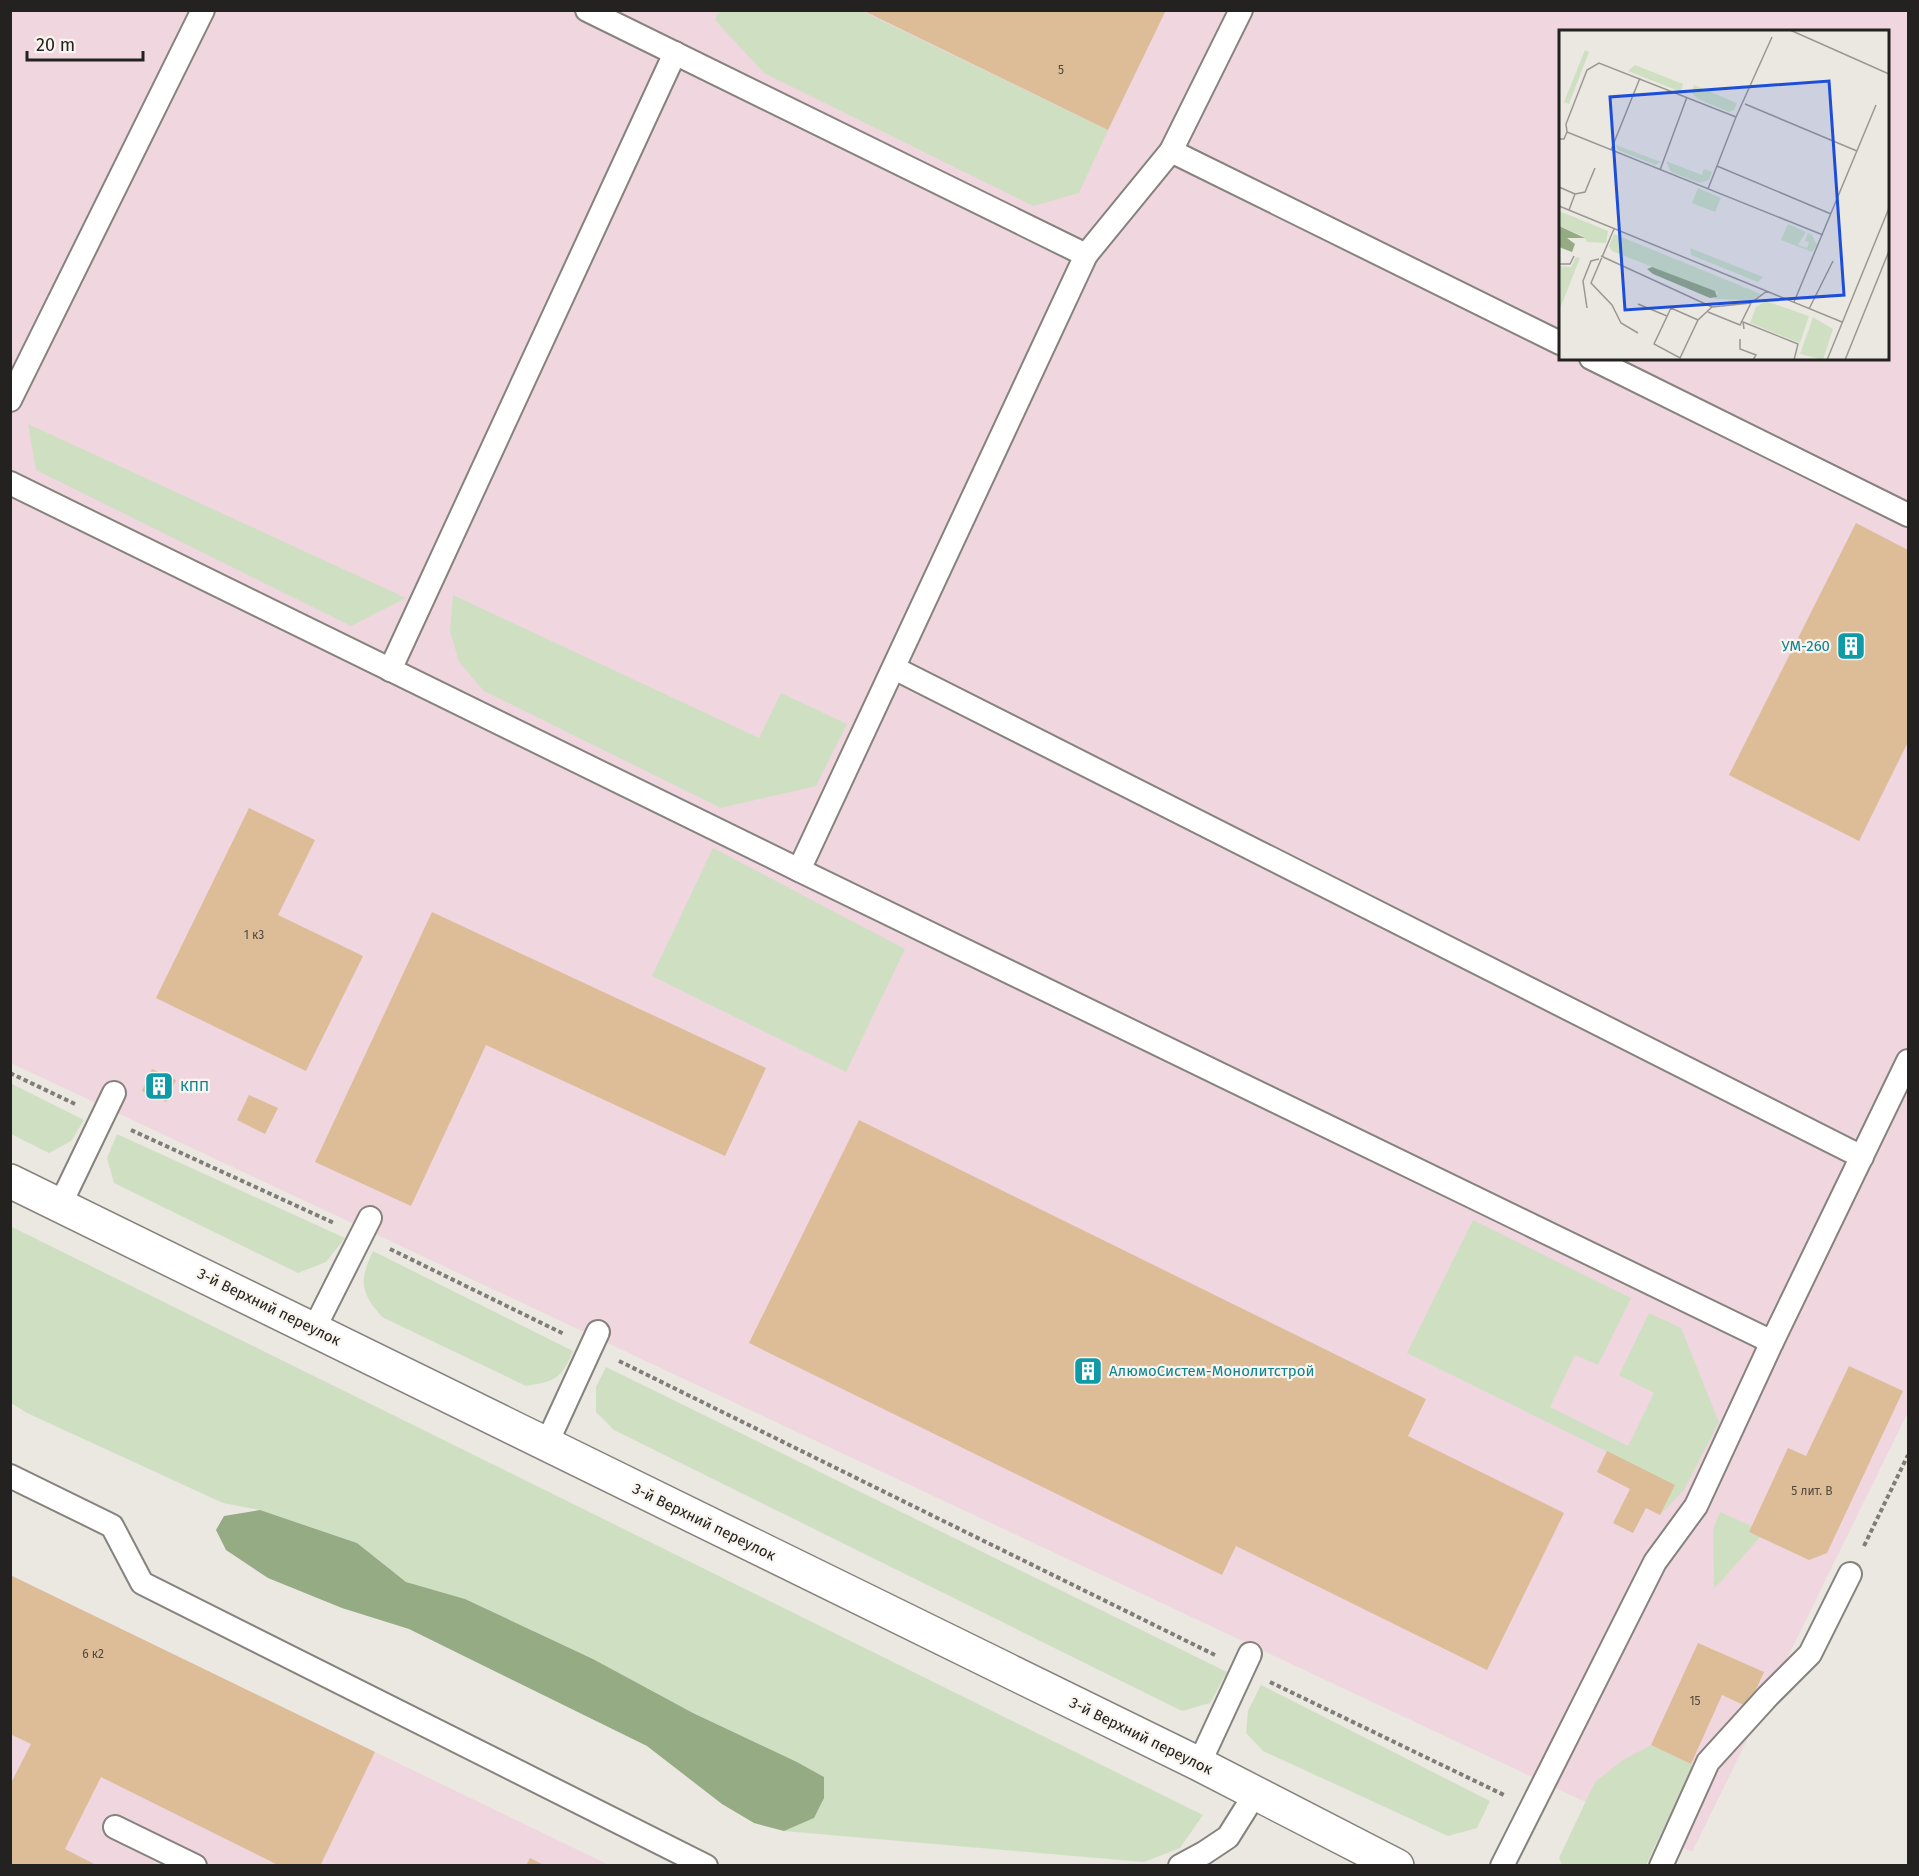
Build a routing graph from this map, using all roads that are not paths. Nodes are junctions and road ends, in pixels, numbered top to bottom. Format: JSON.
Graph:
{"nodes":[{"id":1,"x":202,"y":10,"type":"edge"},
{"id":2,"x":587,"y":10,"type":"edge"},
{"id":3,"x":1241,"y":10,"type":"edge"},
{"id":4,"x":675,"y":53,"type":"junction"},
{"id":5,"x":1171,"y":151,"type":"junction"},
{"id":6,"x":1086,"y":255,"type":"junction"},
{"id":7,"x":1559,"y":343,"type":"edge"},
{"id":8,"x":1595,"y":360,"type":"edge"},
{"id":9,"x":10,"y":400,"type":"edge"},
{"id":10,"x":10,"y":483,"type":"edge"},
{"id":11,"x":1908,"y":515,"type":"edge"},
{"id":12,"x":894,"y":668,"type":"junction"},
{"id":13,"x":390,"y":670,"type":"junction"},
{"id":14,"x":799,"y":870,"type":"junction"},
{"id":15,"x":1908,"y":1061,"type":"edge"},
{"id":16,"x":114,"y":1093,"type":"dead end"},
{"id":17,"x":1862,"y":1157,"type":"junction"},
{"id":18,"x":10,"y":1181,"type":"edge"},
{"id":19,"x":60,"y":1205,"type":"junction"},
{"id":20,"x":366,"y":1227,"type":"road end"},
{"id":21,"x":314,"y":1329,"type":"junction"},
{"id":22,"x":594,"y":1339,"type":"road end"},
{"id":23,"x":1772,"y":1342,"type":"junction"},
{"id":24,"x":546,"y":1445,"type":"junction"},
{"id":25,"x":10,"y":1476,"type":"edge"},
{"id":26,"x":1850,"y":1574,"type":"road end"},
{"id":27,"x":1247,"y":1661,"type":"road end"},
{"id":28,"x":1199,"y":1764,"type":"junction"},
{"id":29,"x":1255,"y":1794,"type":"junction"},
{"id":30,"x":115,"y":1827,"type":"dead end"},
{"id":31,"x":195,"y":1866,"type":"edge"},
{"id":32,"x":706,"y":1866,"type":"edge"},
{"id":33,"x":1180,"y":1866,"type":"edge"},
{"id":34,"x":1397,"y":1866,"type":"edge"},
{"id":35,"x":1502,"y":1866,"type":"edge"},
{"id":36,"x":1661,"y":1866,"type":"edge"}],
"edges":[{"from":1,"to":9,"type":"lane"},
{"from":2,"to":4,"type":"lane"},
{"from":3,"to":5,"type":"lane"},
{"from":4,"to":6,"type":"lane"},
{"from":4,"to":13,"type":"lane"},
{"from":5,"to":6,"type":"lane"},
{"from":5,"to":7,"type":"lane"},
{"from":6,"to":12,"type":"lane"},
{"from":8,"to":11,"type":"lane"},
{"from":10,"to":13,"type":"lane"},
{"from":12,"to":14,"type":"lane"},
{"from":12,"to":17,"type":"lane"},
{"from":13,"to":14,"type":"lane"},
{"from":14,"to":23,"type":"lane"},
{"from":15,"to":17,"type":"lane"},
{"from":16,"to":19,"type":"lane"},
{"from":17,"to":23,"type":"lane"},
{"from":18,"to":19,"type":"street","name":"3-й Верхний переулок"},
{"from":19,"to":21,"type":"street","name":"3-й Верхний переулок"},
{"from":20,"to":21,"type":"lane"},
{"from":21,"to":24,"type":"street","name":"3-й Верхний переулок"},
{"from":22,"to":24,"type":"lane"},
{"from":23,"to":35,"type":"lane"},
{"from":24,"to":28,"type":"street","name":"3-й Верхний переулок"},
{"from":25,"to":32,"type":"lane"},
{"from":26,"to":36,"type":"lane"},
{"from":27,"to":28,"type":"lane"},
{"from":28,"to":29,"type":"street","name":"3-й Верхний переулок"},
{"from":29,"to":33,"type":"lane"},
{"from":29,"to":34,"type":"street","name":"3-й Верхний переулок"},
{"from":30,"to":31,"type":"lane"}]}
